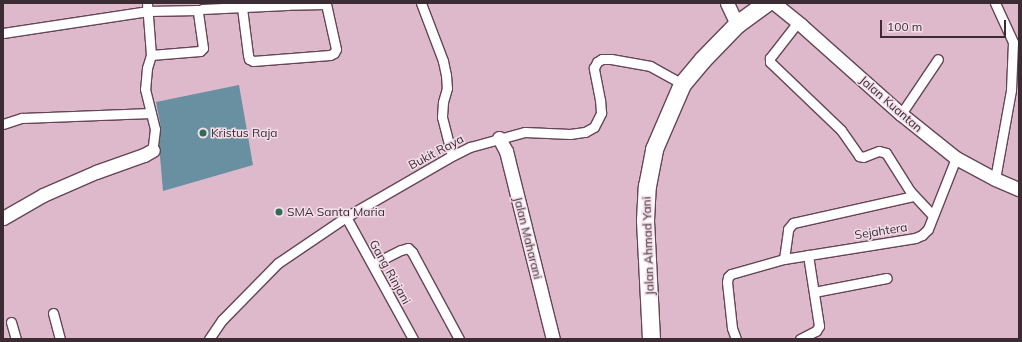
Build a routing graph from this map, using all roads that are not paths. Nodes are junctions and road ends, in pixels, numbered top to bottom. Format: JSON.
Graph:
{"nodes":[{"id":1,"x":421,"y":3,"type":"edge"},
{"id":2,"x":727,"y":3,"type":"edge"},
{"id":3,"x":766,"y":3,"type":"edge"},
{"id":4,"x":774,"y":3,"type":"edge"},
{"id":5,"x":995,"y":3,"type":"edge"},
{"id":6,"x":286,"y":4,"type":"edge"},
{"id":7,"x":148,"y":7,"type":"edge"},
{"id":8,"x":242,"y":8,"type":"junction"},
{"id":9,"x":199,"y":11,"type":"junction"},
{"id":10,"x":798,"y":22,"type":"junction"},
{"id":11,"x":737,"y":24,"type":"junction"},
{"id":12,"x":3,"y":33,"type":"edge"},
{"id":13,"x":1016,"y":41,"type":"edge"},
{"id":14,"x":151,"y":55,"type":"junction"},
{"id":15,"x":938,"y":59,"type":"dead end"},
{"id":16,"x":682,"y":84,"type":"junction"},
{"id":17,"x":151,"y":113,"type":"junction"},
{"id":18,"x":902,"y":114,"type":"junction"},
{"id":19,"x":3,"y":124,"type":"edge"},
{"id":20,"x":499,"y":138,"type":"junction"},
{"id":21,"x":153,"y":148,"type":"joint"},
{"id":22,"x":452,"y":156,"type":"junction"},
{"id":23,"x":956,"y":158,"type":"junction"},
{"id":24,"x":995,"y":179,"type":"junction"},
{"id":25,"x":1019,"y":189,"type":"edge"},
{"id":26,"x":914,"y":196,"type":"junction"},
{"id":27,"x":932,"y":216,"type":"junction"},
{"id":28,"x":346,"y":217,"type":"junction"},
{"id":29,"x":3,"y":218,"type":"edge"},
{"id":30,"x":808,"y":255,"type":"junction"},
{"id":31,"x":784,"y":258,"type":"junction"},
{"id":32,"x":373,"y":264,"type":"junction"},
{"id":33,"x":887,"y":278,"type":"dead end"},
{"id":34,"x":814,"y":292,"type":"junction"},
{"id":35,"x":53,"y":312,"type":"dead end"},
{"id":36,"x":11,"y":322,"type":"dead end"},
{"id":37,"x":16,"y":339,"type":"edge"},
{"id":38,"x":60,"y":339,"type":"edge"},
{"id":39,"x":209,"y":339,"type":"edge"},
{"id":40,"x":413,"y":339,"type":"edge"},
{"id":41,"x":459,"y":339,"type":"edge"},
{"id":42,"x":553,"y":339,"type":"edge"},
{"id":43,"x":651,"y":339,"type":"edge"},
{"id":44,"x":736,"y":339,"type":"edge"},
{"id":45,"x":800,"y":339,"type":"edge"}],
"edges":[{"from":1,"to":22,"type":"street"},
{"from":2,"to":11,"type":"street"},
{"from":3,"to":11,"type":"highway","name":"Jalan Ahmad Yani"},
{"from":4,"to":10,"type":"street","name":"Jalan Kuantan"},
{"from":5,"to":13,"type":"street"},
{"from":6,"to":8,"type":"street"},
{"from":6,"to":8,"type":"street"},
{"from":7,"to":9,"type":"street"},
{"from":7,"to":12,"type":"street"},
{"from":7,"to":14,"type":"street"},
{"from":8,"to":9,"type":"street"},
{"from":9,"to":14,"type":"street"},
{"from":10,"to":18,"type":"street","name":"Jalan Kuantan"},
{"from":10,"to":26,"type":"street"},
{"from":11,"to":16,"type":"highway","name":"Jalan Ahmad Yani"},
{"from":13,"to":24,"type":"street"},
{"from":14,"to":17,"type":"street"},
{"from":15,"to":18,"type":"street"},
{"from":16,"to":20,"type":"street","name":"Bukit Raya"},
{"from":16,"to":43,"type":"highway","name":"Jalan Ahmad Yani"},
{"from":17,"to":19,"type":"street"},
{"from":17,"to":21,"type":"street"},
{"from":18,"to":23,"type":"street","name":"Jalan Kuantan"},
{"from":20,"to":22,"type":"street","name":"Bukit Raya"},
{"from":20,"to":42,"type":"street","name":"Jalan Maharani"},
{"from":21,"to":29,"type":"street"},
{"from":22,"to":28,"type":"street","name":"Bukit Raya"},
{"from":23,"to":24,"type":"street","name":"Jalan Kuantan"},
{"from":23,"to":27,"type":"street","name":"Sejahtera"},
{"from":24,"to":25,"type":"street","name":"Jalan Kuantan"},
{"from":26,"to":27,"type":"street"},
{"from":26,"to":31,"type":"street"},
{"from":27,"to":30,"type":"street","name":"Sejahtera"},
{"from":28,"to":32,"type":"street","name":"Gang Rinjani"},
{"from":28,"to":39,"type":"street","name":"Bukit Raya"},
{"from":30,"to":31,"type":"street","name":"Sejahtera"},
{"from":30,"to":34,"type":"street"},
{"from":31,"to":44,"type":"street","name":"Sejahtera"},
{"from":32,"to":40,"type":"street","name":"Gang Rinjani"},
{"from":32,"to":41,"type":"street"},
{"from":33,"to":34,"type":"street"},
{"from":34,"to":45,"type":"street"},
{"from":35,"to":38,"type":"street"},
{"from":36,"to":37,"type":"street"}]}
